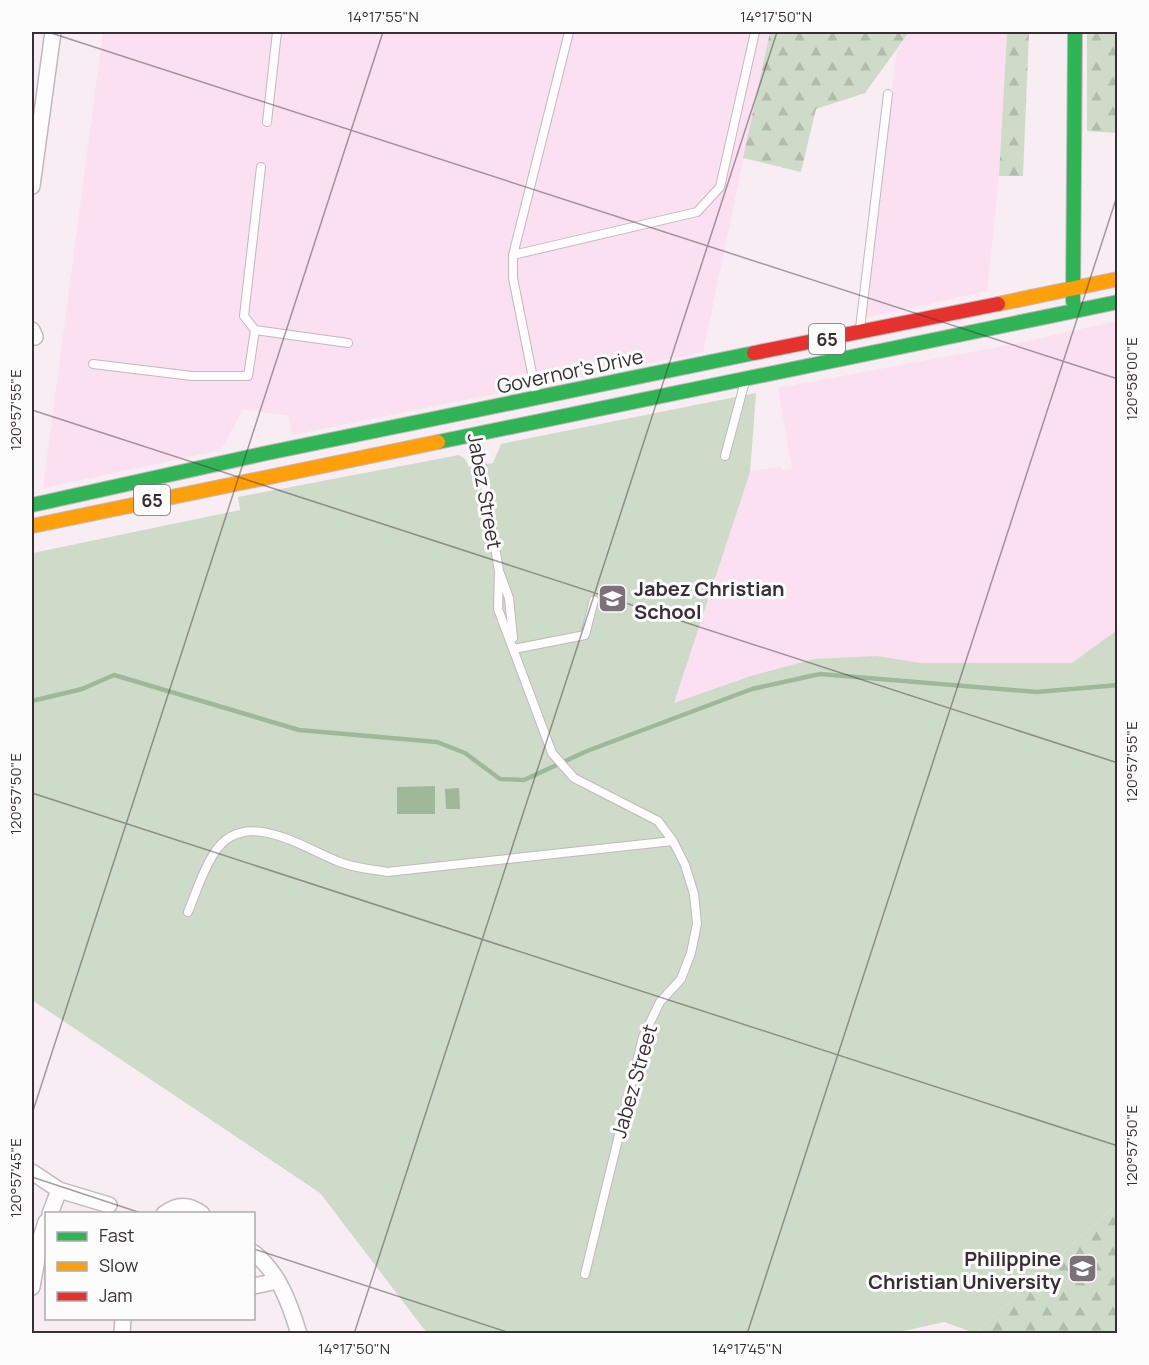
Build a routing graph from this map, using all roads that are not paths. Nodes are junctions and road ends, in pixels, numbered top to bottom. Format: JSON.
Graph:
{"nodes":[{"id":1,"x":53,"y":32,"type":"edge"},
{"id":2,"x":277,"y":32,"type":"edge"},
{"id":3,"x":569,"y":32,"type":"edge"},
{"id":4,"x":755,"y":32,"type":"edge"},
{"id":5,"x":1075,"y":32,"type":"edge"},
{"id":6,"x":888,"y":94,"type":"dead end"},
{"id":7,"x":36,"y":121,"type":"edge"},
{"id":8,"x":267,"y":122,"type":"dead end"},
{"id":9,"x":261,"y":167,"type":"dead end"},
{"id":10,"x":32,"y":186,"type":"edge"},
{"id":11,"x":513,"y":255,"type":"junction"},
{"id":12,"x":1118,"y":279,"type":"edge"},
{"id":13,"x":1073,"y":288,"type":"junction"},
{"id":14,"x":1118,"y":302,"type":"edge"},
{"id":15,"x":1073,"y":311,"type":"junction"},
{"id":16,"x":255,"y":330,"type":"junction"},
{"id":17,"x":859,"y":332,"type":"junction"},
{"id":18,"x":348,"y":343,"type":"dead end"},
{"id":19,"x":93,"y":364,"type":"dead end"},
{"id":20,"x":746,"y":378,"type":"junction"},
{"id":21,"x":537,"y":398,"type":"junction"},
{"id":22,"x":472,"y":411,"type":"junction"},
{"id":23,"x":541,"y":420,"type":"junction"},
{"id":24,"x":476,"y":434,"type":"junction"},
{"id":25,"x":725,"y":456,"type":"dead end"},
{"id":26,"x":32,"y":505,"type":"edge"},
{"id":27,"x":32,"y":526,"type":"edge"},
{"id":28,"x":499,"y":571,"type":"junction"},
{"id":29,"x":594,"y":600,"type":"dead end"},
{"id":30,"x":514,"y":649,"type":"junction"},
{"id":31,"x":673,"y":841,"type":"junction"},
{"id":32,"x":188,"y":912,"type":"dead end"},
{"id":33,"x":32,"y":1172,"type":"edge"},
{"id":34,"x":59,"y":1190,"type":"junction"},
{"id":35,"x":109,"y":1205,"type":"dead end"},
{"id":36,"x":51,"y":1212,"type":"edge"},
{"id":37,"x":167,"y":1212,"type":"edge"},
{"id":38,"x":198,"y":1212,"type":"edge"},
{"id":39,"x":45,"y":1225,"type":"edge"},
{"id":40,"x":255,"y":1254,"type":"edge"},
{"id":41,"x":585,"y":1274,"type":"dead end"},
{"id":42,"x":278,"y":1281,"type":"junction"},
{"id":43,"x":255,"y":1286,"type":"edge"},
{"id":44,"x":32,"y":1287,"type":"edge"},
{"id":45,"x":299,"y":1334,"type":"edge"}],
"edges":[{"from":1,"to":7,"type":"street"},
{"from":2,"to":8,"type":"lane"},
{"from":3,"to":11,"type":"lane"},
{"from":4,"to":11,"type":"lane"},
{"from":5,"to":13,"type":"main road"},
{"from":6,"to":17,"type":"lane"},
{"from":7,"to":10,"type":"street"},
{"from":9,"to":16,"type":"lane"},
{"from":11,"to":21,"type":"lane"},
{"from":12,"to":13,"type":"main road","name":"Governor's Drive","number":"65"},
{"from":13,"to":15,"type":"main road"},
{"from":13,"to":17,"type":"main road","name":"Governor's Drive","number":"65"},
{"from":14,"to":15,"type":"main road","number":"65"},
{"from":15,"to":20,"type":"main road","number":"65"},
{"from":16,"to":18,"type":"lane"},
{"from":16,"to":19,"type":"lane"},
{"from":17,"to":21,"type":"main road","name":"Governor's Drive","number":"65"},
{"from":20,"to":23,"type":"main road","number":"65"},
{"from":20,"to":25,"type":"lane"},
{"from":21,"to":22,"type":"main road","name":"Governor's Drive","number":"65"},
{"from":21,"to":23,"type":"lane"},
{"from":22,"to":24,"type":"lane","name":"Jabez Street"},
{"from":22,"to":26,"type":"main road","name":"Governor's Drive","number":"65"},
{"from":23,"to":24,"type":"main road","number":"65"},
{"from":24,"to":27,"type":"main road","number":"65"},
{"from":24,"to":28,"type":"lane","name":"Jabez Street"},
{"from":28,"to":30,"type":"lane","name":"Jabez Street"},
{"from":28,"to":30,"type":"lane","name":"Jabez Street"},
{"from":29,"to":30,"type":"lane"},
{"from":30,"to":31,"type":"lane","name":"Jabez Street"},
{"from":31,"to":32,"type":"lane"},
{"from":31,"to":41,"type":"lane","name":"Jabez Street"},
{"from":33,"to":34,"type":"street"},
{"from":34,"to":35,"type":"street"},
{"from":34,"to":36,"type":"street"},
{"from":37,"to":38,"type":"street"},
{"from":39,"to":44,"type":"street"},
{"from":40,"to":42,"type":"street"},
{"from":42,"to":43,"type":"street"},
{"from":42,"to":45,"type":"street"}]}
